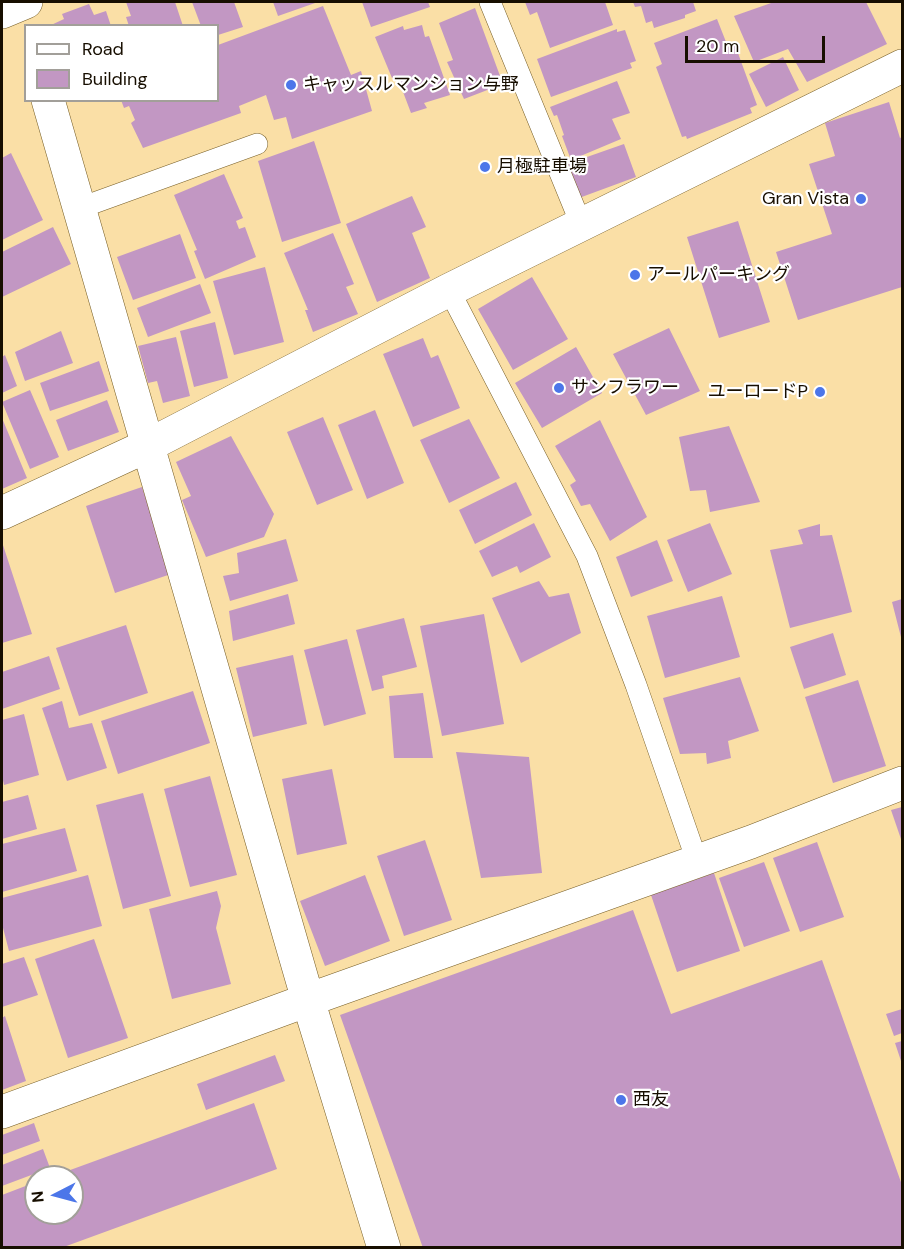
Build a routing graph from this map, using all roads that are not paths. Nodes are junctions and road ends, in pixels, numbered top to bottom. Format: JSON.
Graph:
{"nodes":[{"id":1,"x":490,"y":2,"type":"edge"},
{"id":2,"x":903,"y":66,"type":"edge"},
{"id":3,"x":49,"y":102,"type":"edge"},
{"id":4,"x":257,"y":144,"type":"dead end"},
{"id":5,"x":80,"y":208,"type":"junction"},
{"id":6,"x":580,"y":225,"type":"junction"},
{"id":7,"x":449,"y":290,"type":"junction"},
{"id":8,"x":149,"y":445,"type":"junction"},
{"id":9,"x":2,"y":513,"type":"edge"},
{"id":10,"x":903,"y":783,"type":"edge"},
{"id":11,"x":697,"y":861,"type":"junction"},
{"id":12,"x":308,"y":1000,"type":"junction"},
{"id":13,"x":2,"y":1112,"type":"edge"},
{"id":14,"x":384,"y":1248,"type":"edge"}],
"edges":[{"from":1,"to":6,"type":"lane"},
{"from":2,"to":6,"type":"street"},
{"from":3,"to":5,"type":"street"},
{"from":4,"to":5,"type":"lane"},
{"from":5,"to":8,"type":"street"},
{"from":6,"to":7,"type":"street"},
{"from":7,"to":8,"type":"street"},
{"from":7,"to":11,"type":"lane"},
{"from":8,"to":9,"type":"street"},
{"from":8,"to":12,"type":"street"},
{"from":10,"to":11,"type":"street"},
{"from":11,"to":12,"type":"street"},
{"from":12,"to":13,"type":"street"},
{"from":12,"to":14,"type":"street"}]}
